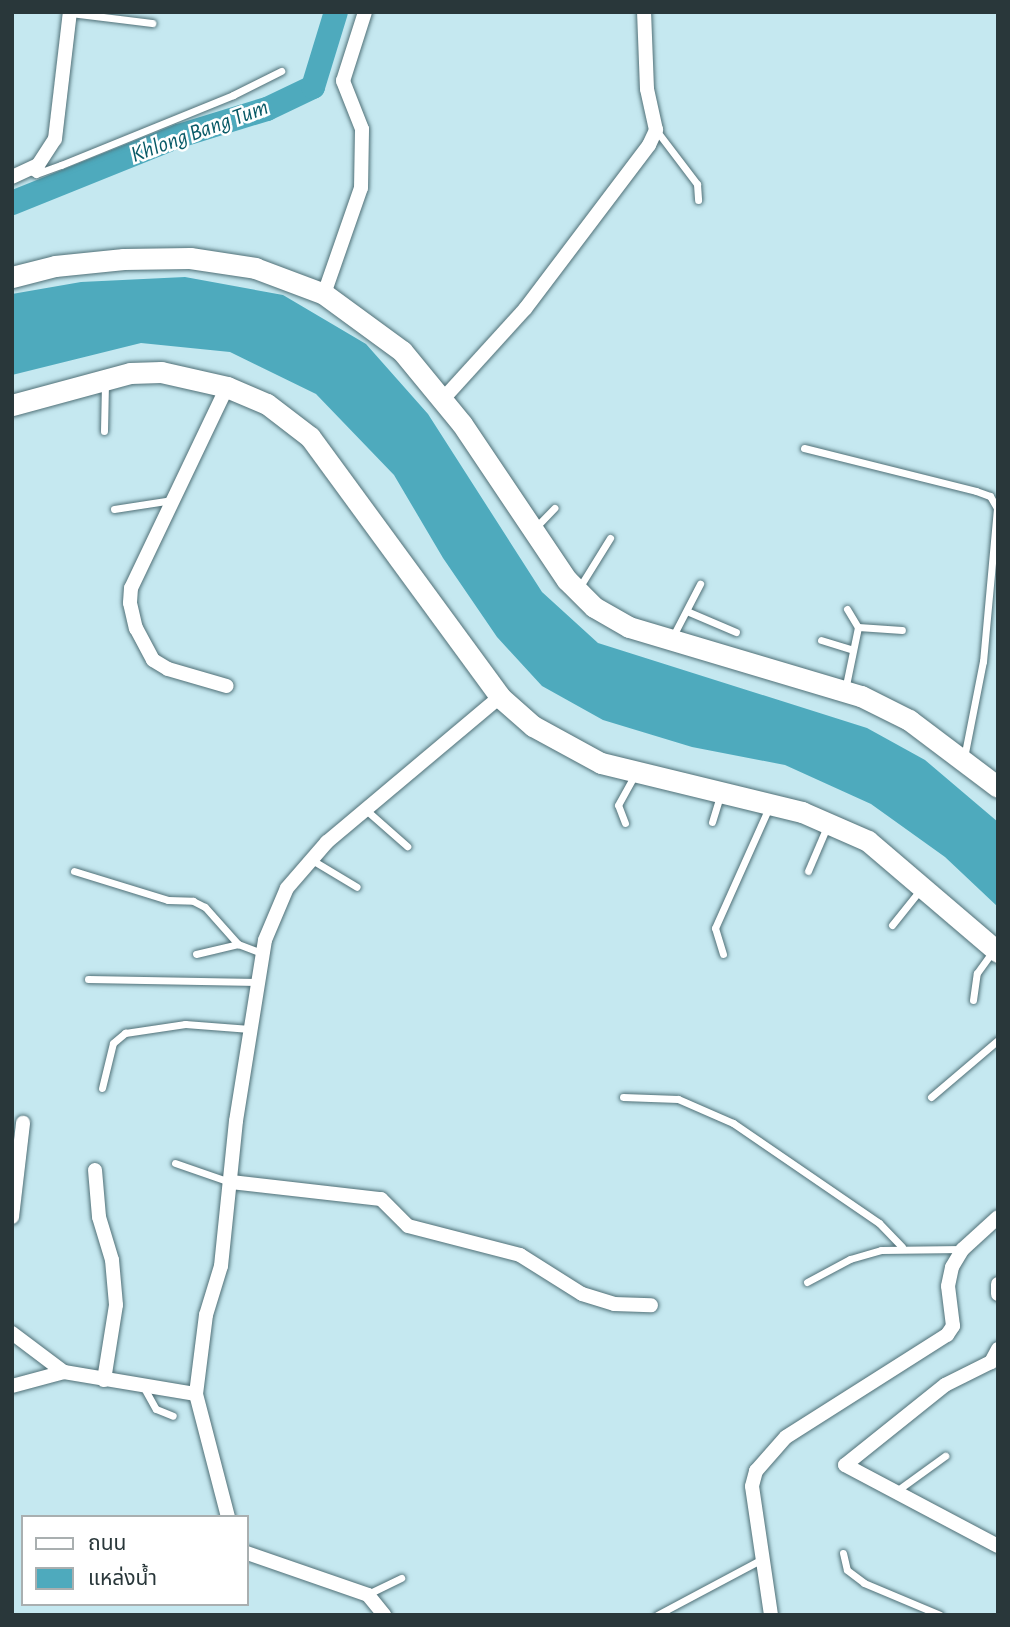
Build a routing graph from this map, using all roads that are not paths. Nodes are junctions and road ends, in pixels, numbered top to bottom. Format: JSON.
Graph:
{"nodes":[{"id":1,"x":70,"y":12,"type":"edge"},
{"id":2,"x":365,"y":12,"type":"edge"},
{"id":3,"x":644,"y":12,"type":"edge"},
{"id":4,"x":152,"y":23,"type":"dead end"},
{"id":5,"x":281,"y":71,"type":"dead end"},
{"id":6,"x":656,"y":130,"type":"junction"},
{"id":7,"x":29,"y":170,"type":"junction"},
{"id":8,"x":12,"y":177,"type":"edge"},
{"id":9,"x":698,"y":200,"type":"dead end"},
{"id":10,"x":12,"y":277,"type":"edge"},
{"id":11,"x":324,"y":294,"type":"junction"},
{"id":12,"x":105,"y":380,"type":"junction"},
{"id":13,"x":227,"y":387,"type":"junction"},
{"id":14,"x":443,"y":399,"type":"junction"},
{"id":15,"x":12,"y":405,"type":"edge"},
{"id":16,"x":104,"y":431,"type":"dead end"},
{"id":17,"x":804,"y":448,"type":"dead end"},
{"id":18,"x":173,"y":500,"type":"junction"},
{"id":19,"x":114,"y":509,"type":"dead end"},
{"id":20,"x":554,"y":509,"type":"dead end"},
{"id":21,"x":533,"y":533,"type":"junction"},
{"id":22,"x":610,"y":538,"type":"dead end"},
{"id":23,"x":700,"y":584,"type":"dead end"},
{"id":24,"x":578,"y":591,"type":"junction"},
{"id":25,"x":847,"y":609,"type":"dead end"},
{"id":26,"x":689,"y":612,"type":"junction"},
{"id":27,"x":858,"y":627,"type":"junction"},
{"id":28,"x":902,"y":630,"type":"dead end"},
{"id":29,"x":736,"y":632,"type":"dead end"},
{"id":30,"x":670,"y":640,"type":"junction"},
{"id":31,"x":821,"y":640,"type":"dead end"},
{"id":32,"x":851,"y":649,"type":"junction"},
{"id":33,"x":227,"y":686,"type":"dead end"},
{"id":34,"x":845,"y":691,"type":"junction"},
{"id":35,"x":500,"y":697,"type":"junction"},
{"id":36,"x":963,"y":758,"type":"junction"},
{"id":37,"x":635,"y":772,"type":"junction"},
{"id":38,"x":998,"y":787,"type":"edge"},
{"id":39,"x":721,"y":792,"type":"junction"},
{"id":40,"x":770,"y":803,"type":"junction"},
{"id":41,"x":366,"y":810,"type":"junction"},
{"id":42,"x":712,"y":822,"type":"dead end"},
{"id":43,"x":625,"y":823,"type":"dead end"},
{"id":44,"x":829,"y":824,"type":"junction"},
{"id":45,"x":407,"y":846,"type":"dead end"},
{"id":46,"x":311,"y":859,"type":"junction"},
{"id":47,"x":75,"y":871,"type":"dead end"},
{"id":48,"x":808,"y":871,"type":"dead end"},
{"id":49,"x":923,"y":886,"type":"junction"},
{"id":50,"x":357,"y":887,"type":"dead end"},
{"id":51,"x":892,"y":925,"type":"dead end"},
{"id":52,"x":238,"y":944,"type":"junction"},
{"id":53,"x":996,"y":951,"type":"edge"},
{"id":54,"x":263,"y":953,"type":"junction"},
{"id":55,"x":196,"y":954,"type":"dead end"},
{"id":56,"x":723,"y":954,"type":"dead end"},
{"id":57,"x":88,"y":979,"type":"dead end"},
{"id":58,"x":258,"y":982,"type":"junction"},
{"id":59,"x":973,"y":1000,"type":"dead end"},
{"id":60,"x":251,"y":1029,"type":"junction"},
{"id":61,"x":998,"y":1040,"type":"edge"},
{"id":62,"x":102,"y":1088,"type":"dead end"},
{"id":63,"x":623,"y":1097,"type":"dead end"},
{"id":64,"x":930,"y":1097,"type":"dead end"},
{"id":65,"x":23,"y":1123,"type":"dead end"},
{"id":66,"x":176,"y":1163,"type":"dead end"},
{"id":67,"x":95,"y":1170,"type":"dead end"},
{"id":68,"x":231,"y":1182,"type":"junction"},
{"id":69,"x":12,"y":1217,"type":"edge"},
{"id":70,"x":998,"y":1217,"type":"edge"},
{"id":71,"x":902,"y":1247,"type":"junction"},
{"id":72,"x":963,"y":1249,"type":"junction"},
{"id":73,"x":807,"y":1282,"type":"dead end"},
{"id":74,"x":998,"y":1284,"type":"edge"},
{"id":75,"x":998,"y":1294,"type":"edge"},
{"id":76,"x":651,"y":1305,"type":"dead end"},
{"id":77,"x":12,"y":1334,"type":"edge"},
{"id":78,"x":998,"y":1349,"type":"edge"},
{"id":79,"x":64,"y":1372,"type":"junction"},
{"id":80,"x":104,"y":1380,"type":"junction"},
{"id":81,"x":12,"y":1386,"type":"edge"},
{"id":82,"x":143,"y":1386,"type":"junction"},
{"id":83,"x":196,"y":1394,"type":"junction"},
{"id":84,"x":173,"y":1416,"type":"dead end"},
{"id":85,"x":945,"y":1456,"type":"dead end"},
{"id":86,"x":895,"y":1492,"type":"junction"},
{"id":87,"x":227,"y":1515,"type":"edge"},
{"id":88,"x":998,"y":1546,"type":"edge"},
{"id":89,"x":248,"y":1553,"type":"edge"},
{"id":90,"x":843,"y":1553,"type":"dead end"},
{"id":91,"x":764,"y":1558,"type":"junction"},
{"id":92,"x":401,"y":1577,"type":"dead end"},
{"id":93,"x":368,"y":1595,"type":"junction"},
{"id":94,"x":384,"y":1615,"type":"edge"},
{"id":95,"x":657,"y":1615,"type":"edge"},
{"id":96,"x":771,"y":1615,"type":"edge"},
{"id":97,"x":940,"y":1615,"type":"edge"}],
"edges":[{"from":1,"to":4,"type":"lane"},
{"from":1,"to":7,"type":"street"},
{"from":2,"to":11,"type":"street"},
{"from":3,"to":6,"type":"street"},
{"from":5,"to":7,"type":"lane"},
{"from":6,"to":9,"type":"lane"},
{"from":6,"to":14,"type":"street"},
{"from":7,"to":8,"type":"street"},
{"from":10,"to":11,"type":"street"},
{"from":11,"to":14,"type":"street"},
{"from":12,"to":13,"type":"street"},
{"from":12,"to":15,"type":"street"},
{"from":12,"to":16,"type":"lane"},
{"from":13,"to":18,"type":"street"},
{"from":13,"to":35,"type":"street"},
{"from":14,"to":21,"type":"street"},
{"from":17,"to":36,"type":"lane"},
{"from":18,"to":19,"type":"lane"},
{"from":18,"to":33,"type":"street"},
{"from":20,"to":21,"type":"lane"},
{"from":21,"to":24,"type":"street"},
{"from":22,"to":24,"type":"lane"},
{"from":23,"to":26,"type":"lane"},
{"from":24,"to":30,"type":"street"},
{"from":25,"to":27,"type":"lane"},
{"from":26,"to":29,"type":"lane"},
{"from":26,"to":30,"type":"lane"},
{"from":27,"to":28,"type":"lane"},
{"from":27,"to":32,"type":"lane"},
{"from":30,"to":34,"type":"street"},
{"from":31,"to":32,"type":"lane"},
{"from":32,"to":34,"type":"lane"},
{"from":34,"to":36,"type":"street"},
{"from":35,"to":37,"type":"street"},
{"from":35,"to":41,"type":"street"},
{"from":36,"to":38,"type":"street"},
{"from":37,"to":39,"type":"street"},
{"from":37,"to":43,"type":"lane"},
{"from":39,"to":40,"type":"street"},
{"from":39,"to":42,"type":"lane"},
{"from":40,"to":44,"type":"street"},
{"from":40,"to":56,"type":"lane"},
{"from":41,"to":45,"type":"lane"},
{"from":41,"to":46,"type":"street"},
{"from":44,"to":48,"type":"lane"},
{"from":44,"to":49,"type":"street"},
{"from":46,"to":50,"type":"lane"},
{"from":46,"to":54,"type":"street"},
{"from":47,"to":52,"type":"lane"},
{"from":49,"to":51,"type":"lane"},
{"from":49,"to":53,"type":"street"},
{"from":52,"to":54,"type":"lane"},
{"from":52,"to":55,"type":"lane"},
{"from":53,"to":59,"type":"lane"},
{"from":54,"to":58,"type":"street"},
{"from":57,"to":58,"type":"lane"},
{"from":58,"to":60,"type":"street"},
{"from":60,"to":62,"type":"lane"},
{"from":60,"to":68,"type":"street"},
{"from":61,"to":64,"type":"lane"},
{"from":63,"to":71,"type":"lane"},
{"from":65,"to":69,"type":"street"},
{"from":66,"to":68,"type":"lane"},
{"from":67,"to":80,"type":"street"},
{"from":68,"to":76,"type":"street"},
{"from":68,"to":83,"type":"street"},
{"from":70,"to":72,"type":"street"},
{"from":71,"to":72,"type":"lane"},
{"from":71,"to":73,"type":"lane"},
{"from":72,"to":91,"type":"street"},
{"from":74,"to":75,"type":"street"},
{"from":77,"to":79,"type":"street"},
{"from":78,"to":86,"type":"street"},
{"from":79,"to":80,"type":"street"},
{"from":79,"to":81,"type":"street"},
{"from":80,"to":82,"type":"street"},
{"from":82,"to":83,"type":"street"},
{"from":82,"to":84,"type":"lane"},
{"from":83,"to":87,"type":"street"},
{"from":85,"to":86,"type":"lane"},
{"from":86,"to":88,"type":"street"},
{"from":89,"to":93,"type":"street"},
{"from":90,"to":97,"type":"lane"},
{"from":91,"to":95,"type":"lane"},
{"from":91,"to":96,"type":"street"},
{"from":92,"to":93,"type":"lane"},
{"from":93,"to":94,"type":"street"}]}
